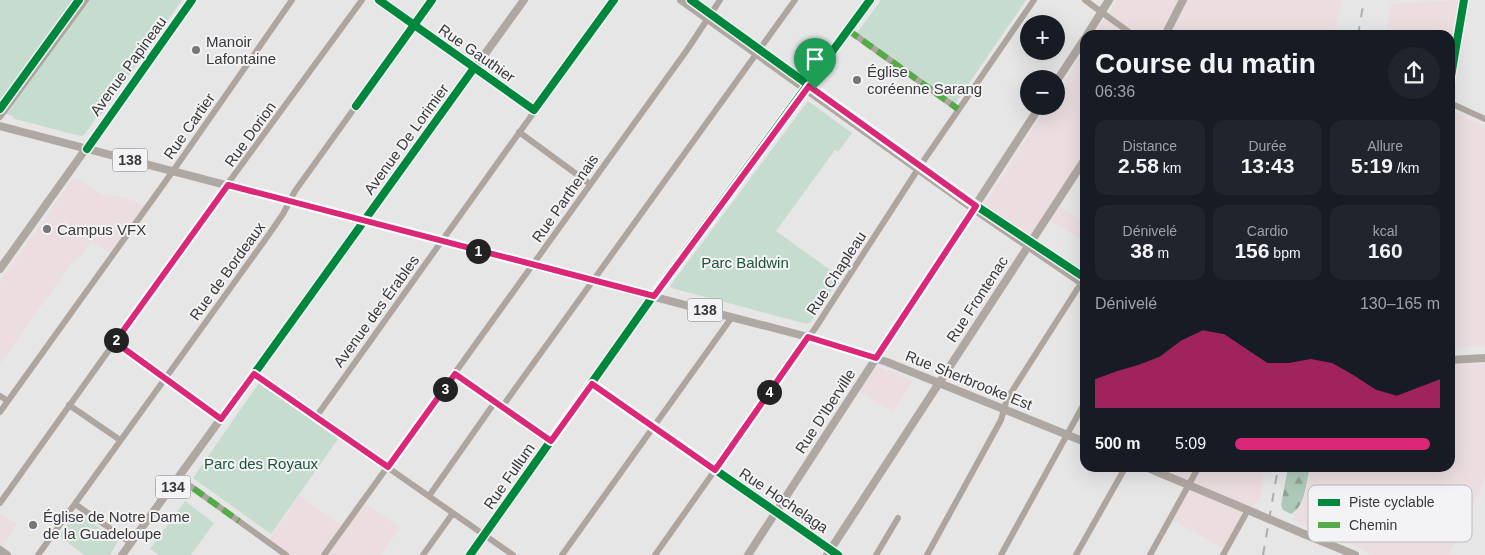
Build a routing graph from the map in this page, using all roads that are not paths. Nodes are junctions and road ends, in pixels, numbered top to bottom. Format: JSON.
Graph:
{"nodes":[{"id":1,"x":86,"y":0,"type":"edge"},
{"id":2,"x":192,"y":0,"type":"edge"},
{"id":3,"x":292,"y":0,"type":"edge"},
{"id":4,"x":362,"y":0,"type":"edge"},
{"id":5,"x":379,"y":0,"type":"edge"},
{"id":6,"x":432,"y":0,"type":"edge"},
{"id":7,"x":524,"y":0,"type":"edge"},
{"id":8,"x":614,"y":0,"type":"edge"},
{"id":9,"x":681,"y":0,"type":"edge"},
{"id":10,"x":720,"y":0,"type":"edge"},
{"id":11,"x":795,"y":0,"type":"edge"},
{"id":12,"x":870,"y":0,"type":"edge"},
{"id":13,"x":1034,"y":0,"type":"edge"},
{"id":14,"x":1085,"y":0,"type":"edge"},
{"id":15,"x":1109,"y":0,"type":"edge"},
{"id":16,"x":1183,"y":0,"type":"edge"},
{"id":17,"x":1464,"y":0,"type":"edge"},
{"id":18,"x":1102,"y":12,"type":"junction"},
{"id":19,"x":708,"y":19,"type":"junction"},
{"id":20,"x":414,"y":25,"type":"junction"},
{"id":21,"x":848,"y":30,"type":"junction"},
{"id":22,"x":1090,"y":30,"type":"edge"},
{"id":23,"x":1126,"y":30,"type":"edge"},
{"id":24,"x":1168,"y":30,"type":"edge"},
{"id":25,"x":1080,"y":45,"type":"edge"},
{"id":26,"x":1455,"y":53,"type":"edge"},
{"id":27,"x":756,"y":54,"type":"junction"},
{"id":28,"x":474,"y":68,"type":"junction"},
{"id":29,"x":1064,"y":70,"type":"edge"},
{"id":30,"x":806,"y":89,"type":"junction"},
{"id":31,"x":1455,"y":105,"type":"edge"},
{"id":32,"x":958,"y":109,"type":"junction"},
{"id":33,"x":534,"y":110,"type":"junction"},
{"id":34,"x":1034,"y":115,"type":"edge"},
{"id":35,"x":0,"y":117,"type":"edge"},
{"id":36,"x":1485,"y":120,"type":"edge"},
{"id":37,"x":0,"y":126,"type":"edge"},
{"id":38,"x":519,"y":132,"type":"junction"},
{"id":39,"x":86,"y":149,"type":"junction"},
{"id":40,"x":1080,"y":166,"type":"edge"},
{"id":41,"x":918,"y":169,"type":"junction"},
{"id":42,"x":174,"y":171,"type":"junction"},
{"id":43,"x":590,"y":184,"type":"junction"},
{"id":44,"x":228,"y":185,"type":"junction"},
{"id":45,"x":289,"y":202,"type":"junction"},
{"id":46,"x":974,"y":209,"type":"junction"},
{"id":47,"x":364,"y":221,"type":"junction"},
{"id":48,"x":441,"y":241,"type":"junction"},
{"id":49,"x":1028,"y":246,"type":"junction"},
{"id":50,"x":532,"y":264,"type":"junction"},
{"id":51,"x":0,"y":269,"type":"edge"},
{"id":52,"x":1080,"y":279,"type":"edge"},
{"id":53,"x":592,"y":281,"type":"junction"},
{"id":54,"x":1080,"y":288,"type":"edge"},
{"id":55,"x":654,"y":296,"type":"junction"},
{"id":56,"x":732,"y":317,"type":"junction"},
{"id":57,"x":808,"y":337,"type":"junction"},
{"id":58,"x":115,"y":342,"type":"junction"},
{"id":59,"x":876,"y":358,"type":"junction"},
{"id":60,"x":1485,"y":358,"type":"edge"},
{"id":61,"x":1455,"y":360,"type":"edge"},
{"id":62,"x":254,"y":374,"type":"junction"},
{"id":63,"x":455,"y":374,"type":"junction"},
{"id":64,"x":165,"y":378,"type":"junction"},
{"id":65,"x":939,"y":383,"type":"junction"},
{"id":66,"x":592,"y":384,"type":"junction"},
{"id":67,"x":0,"y":396,"type":"edge"},
{"id":68,"x":8,"y":401,"type":"junction"},
{"id":69,"x":495,"y":402,"type":"junction"},
{"id":70,"x":69,"y":406,"type":"junction"},
{"id":71,"x":502,"y":407,"type":"junction"},
{"id":72,"x":1004,"y":410,"type":"junction"},
{"id":73,"x":1080,"y":411,"type":"edge"},
{"id":74,"x":0,"y":412,"type":"edge"},
{"id":75,"x":316,"y":416,"type":"junction"},
{"id":76,"x":221,"y":419,"type":"junction"},
{"id":77,"x":654,"y":426,"type":"junction"},
{"id":78,"x":1067,"y":435,"type":"junction"},
{"id":79,"x":120,"y":440,"type":"junction"},
{"id":80,"x":1080,"y":440,"type":"edge"},
{"id":81,"x":551,"y":441,"type":"junction"},
{"id":82,"x":388,"y":467,"type":"junction"},
{"id":83,"x":715,"y":470,"type":"junction"},
{"id":84,"x":1123,"y":472,"type":"edge"},
{"id":85,"x":1158,"y":472,"type":"edge"},
{"id":86,"x":1196,"y":472,"type":"edge"},
{"id":87,"x":179,"y":478,"type":"junction"},
{"id":88,"x":1189,"y":484,"type":"junction"},
{"id":89,"x":429,"y":496,"type":"junction"},
{"id":90,"x":0,"y":503,"type":"edge"},
{"id":91,"x":75,"y":504,"type":"junction"},
{"id":92,"x":776,"y":511,"type":"junction"},
{"id":93,"x":1251,"y":511,"type":"junction"},
{"id":94,"x":453,"y":513,"type":"junction"},
{"id":95,"x":898,"y":518,"type":"dead end"},
{"id":96,"x":485,"y":535,"type":"junction"},
{"id":97,"x":1308,"y":536,"type":"edge"},
{"id":98,"x":1324,"y":542,"type":"edge"},
{"id":99,"x":131,"y":543,"type":"junction"},
{"id":100,"x":0,"y":550,"type":"edge"},
{"id":101,"x":829,"y":552,"type":"edge"},
{"id":102,"x":7,"y":555,"type":"edge"},
{"id":103,"x":38,"y":555,"type":"edge"},
{"id":104,"x":122,"y":555,"type":"edge"},
{"id":105,"x":286,"y":555,"type":"edge"},
{"id":106,"x":324,"y":555,"type":"edge"},
{"id":107,"x":423,"y":555,"type":"edge"},
{"id":108,"x":470,"y":555,"type":"edge"},
{"id":109,"x":513,"y":555,"type":"edge"},
{"id":110,"x":562,"y":555,"type":"edge"},
{"id":111,"x":655,"y":555,"type":"edge"},
{"id":112,"x":748,"y":555,"type":"edge"},
{"id":113,"x":838,"y":555,"type":"edge"},
{"id":114,"x":876,"y":555,"type":"edge"},
{"id":115,"x":928,"y":555,"type":"edge"},
{"id":116,"x":1001,"y":555,"type":"edge"},
{"id":117,"x":1076,"y":555,"type":"edge"},
{"id":118,"x":1150,"y":555,"type":"edge"},
{"id":119,"x":1223,"y":555,"type":"edge"},
{"id":120,"x":1356,"y":555,"type":"edge"}],
"edges":[{"from":1,"to":35,"type":"street"},
{"from":2,"to":39,"type":"main road","name":"Avenue Papineau"},
{"from":3,"to":42,"type":"street","name":"Rue Cartier"},
{"from":4,"to":44,"type":"street","name":"Rue Dorion"},
{"from":5,"to":20,"type":"street","name":"Rue Gauthier"},
{"from":6,"to":20,"type":"street","name":"Rue de Bordeaux"},
{"from":7,"to":28,"type":"main road","name":"Avenue De Lorimier"},
{"from":8,"to":33,"type":"street","name":"Avenue des Érables"},
{"from":9,"to":19,"type":"main road"},
{"from":10,"to":19,"type":"street","name":"Rue Parthenais"},
{"from":11,"to":27,"type":"street"},
{"from":12,"to":21,"type":"street","name":"Rue Fullum"},
{"from":13,"to":32,"type":"street","name":"Rue Chapleau"},
{"from":14,"to":18,"type":"street"},
{"from":15,"to":18,"type":"main road"},
{"from":16,"to":24,"type":"main road"},
{"from":17,"to":26,"type":"street"},
{"from":18,"to":22,"type":"main road"},
{"from":18,"to":23,"type":"street"},
{"from":19,"to":27,"type":"main road"},
{"from":19,"to":43,"type":"street","name":"Rue Parthenais"},
{"from":20,"to":28,"type":"street","name":"Rue Gauthier"},
{"from":20,"to":45,"type":"street","name":"Rue de Bordeaux"},
{"from":21,"to":30,"type":"street","name":"Rue Fullum"},
{"from":21,"to":32,"type":"street"},
{"from":25,"to":29,"type":"main road"},
{"from":27,"to":30,"type":"main road"},
{"from":27,"to":53,"type":"street"},
{"from":28,"to":33,"type":"street","name":"Rue Gauthier"},
{"from":28,"to":47,"type":"main road","name":"Avenue De Lorimier"},
{"from":30,"to":41,"type":"main road"},
{"from":30,"to":55,"type":"street","name":"Rue Fullum"},
{"from":31,"to":36,"type":"street"},
{"from":32,"to":41,"type":"street","name":"Rue Chapleau"},
{"from":33,"to":38,"type":"street","name":"Avenue des Érables"},
{"from":34,"to":46,"type":"main road","name":"Rue D'Iberville"},
{"from":37,"to":39,"type":"main road","name":"Rue Sherbrooke Est","number":"138"},
{"from":38,"to":43,"type":"street"},
{"from":38,"to":48,"type":"street","name":"Avenue des Érables"},
{"from":39,"to":42,"type":"main road","name":"Rue Sherbrooke Est","number":"138"},
{"from":39,"to":51,"type":"main road","name":"Avenue Papineau"},
{"from":40,"to":49,"type":"main road","name":"Rue Frontenac"},
{"from":41,"to":46,"type":"main road"},
{"from":41,"to":57,"type":"street","name":"Rue Chapleau"},
{"from":42,"to":44,"type":"main road","name":"Rue Sherbrooke Est","number":"138"},
{"from":42,"to":68,"type":"street","name":"Rue Cartier"},
{"from":43,"to":50,"type":"street","name":"Rue Parthenais"},
{"from":44,"to":45,"type":"main road","name":"Rue Sherbrooke Est","number":"138"},
{"from":44,"to":58,"type":"street","name":"Rue Dorion"},
{"from":45,"to":47,"type":"main road","name":"Rue Sherbrooke Est","number":"138"},
{"from":45,"to":64,"type":"street","name":"Rue de Bordeaux"},
{"from":46,"to":49,"type":"main road"},
{"from":46,"to":59,"type":"main road","name":"Rue D'Iberville"},
{"from":47,"to":48,"type":"main road","name":"Rue Sherbrooke Est","number":"138"},
{"from":47,"to":62,"type":"main road","name":"Avenue De Lorimier","number":"134"},
{"from":48,"to":50,"type":"main road","name":"Rue Sherbrooke Est","number":"138"},
{"from":48,"to":75,"type":"street","name":"Avenue des Érables"},
{"from":49,"to":52,"type":"main road"},
{"from":49,"to":65,"type":"main road","name":"Rue Frontenac"},
{"from":50,"to":53,"type":"main road","name":"Rue Sherbrooke Est","number":"138"},
{"from":50,"to":63,"type":"street","name":"Rue Parthenais"},
{"from":53,"to":55,"type":"main road","name":"Rue Sherbrooke Est","number":"138"},
{"from":53,"to":71,"type":"street"},
{"from":54,"to":72,"type":"street"},
{"from":55,"to":56,"type":"main road","name":"Rue Sherbrooke Est","number":"138"},
{"from":55,"to":66,"type":"street","name":"Rue Fullum"},
{"from":56,"to":57,"type":"main road","name":"Rue Sherbrooke Est","number":"138"},
{"from":56,"to":77,"type":"street"},
{"from":57,"to":59,"type":"main road","name":"Rue Sherbrooke Est","number":"138"},
{"from":57,"to":83,"type":"street","name":"Rue Chapleau"},
{"from":58,"to":64,"type":"street"},
{"from":58,"to":70,"type":"street","name":"Rue Dorion"},
{"from":59,"to":65,"type":"main road","name":"Rue Sherbrooke Est","number":"138"},
{"from":59,"to":92,"type":"main road","name":"Rue D'Iberville"},
{"from":60,"to":61,"type":"main road"},
{"from":62,"to":75,"type":"street"},
{"from":62,"to":76,"type":"main road","name":"Avenue De Lorimier","number":"134"},
{"from":63,"to":69,"type":"street"},
{"from":63,"to":82,"type":"street","name":"Rue Parthenais"},
{"from":64,"to":76,"type":"street"},
{"from":64,"to":79,"type":"street","name":"Rue de Bordeaux"},
{"from":65,"to":72,"type":"main road","name":"Rue Sherbrooke Est","number":"138"},
{"from":65,"to":101,"type":"main road","name":"Rue Frontenac"},
{"from":66,"to":77,"type":"street","name":"Rue Hochelaga"},
{"from":66,"to":81,"type":"street","name":"Rue Fullum"},
{"from":67,"to":68,"type":"street"},
{"from":68,"to":74,"type":"street","name":"Rue Cartier"},
{"from":69,"to":71,"type":"street"},
{"from":69,"to":89,"type":"street"},
{"from":70,"to":79,"type":"street"},
{"from":70,"to":90,"type":"street","name":"Rue Dorion"},
{"from":71,"to":81,"type":"street"},
{"from":72,"to":78,"type":"main road","name":"Rue Sherbrooke Est","number":"138"},
{"from":72,"to":115,"type":"street"},
{"from":73,"to":78,"type":"street"},
{"from":75,"to":82,"type":"street"},
{"from":76,"to":87,"type":"main road","name":"Avenue De Lorimier","number":"134"},
{"from":77,"to":83,"type":"street","name":"Rue Hochelaga"},
{"from":77,"to":110,"type":"street"},
{"from":78,"to":80,"type":"main road","name":"Rue Sherbrooke Est","number":"138"},
{"from":78,"to":116,"type":"street"},
{"from":79,"to":91,"type":"street","name":"Rue de Bordeaux"},
{"from":81,"to":96,"type":"street","name":"Rue Fullum"},
{"from":82,"to":89,"type":"street"},
{"from":82,"to":106,"type":"street","name":"Rue Parthenais"},
{"from":83,"to":92,"type":"street","name":"Rue Hochelaga"},
{"from":83,"to":111,"type":"street","name":"Rue Chapleau"},
{"from":84,"to":117,"type":"street"},
{"from":85,"to":88,"type":"main road"},
{"from":86,"to":88,"type":"street"},
{"from":87,"to":99,"type":"main road","name":"Avenue De Lorimier","number":"134"},
{"from":87,"to":105,"type":"street"},
{"from":88,"to":93,"type":"main road"},
{"from":88,"to":118,"type":"street"},
{"from":89,"to":94,"type":"street"},
{"from":91,"to":99,"type":"street"},
{"from":91,"to":103,"type":"street","name":"Rue de Bordeaux"},
{"from":92,"to":101,"type":"street","name":"Rue Hochelaga"},
{"from":92,"to":112,"type":"main road","name":"Rue D'Iberville"},
{"from":93,"to":97,"type":"main road","bridge":true},
{"from":93,"to":119,"type":"street"},
{"from":94,"to":96,"type":"street"},
{"from":94,"to":107,"type":"street"},
{"from":95,"to":114,"type":"street"},
{"from":96,"to":108,"type":"street","name":"Rue Fullum"},
{"from":96,"to":109,"type":"street"},
{"from":98,"to":120,"type":"main road","bridge":true},
{"from":99,"to":104,"type":"main road","name":"Avenue De Lorimier","number":"134"},
{"from":100,"to":102,"type":"main road"},
{"from":101,"to":113,"type":"street","name":"Rue Hochelaga"}]}
